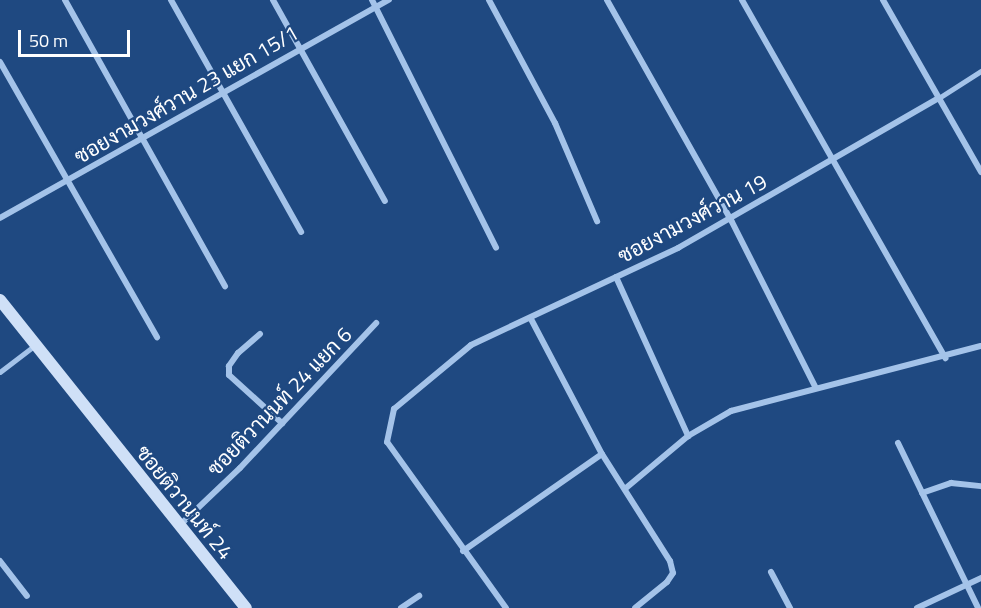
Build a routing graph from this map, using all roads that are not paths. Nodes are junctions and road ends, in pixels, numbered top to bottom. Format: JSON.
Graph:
{"nodes":[{"id":1,"x":65,"y":0,"type":"edge"},
{"id":2,"x":171,"y":0,"type":"edge"},
{"id":3,"x":273,"y":0,"type":"edge"},
{"id":4,"x":372,"y":0,"type":"edge"},
{"id":5,"x":389,"y":0,"type":"edge"},
{"id":6,"x":489,"y":0,"type":"edge"},
{"id":7,"x":607,"y":0,"type":"edge"},
{"id":8,"x":742,"y":0,"type":"edge"},
{"id":9,"x":883,"y":0,"type":"edge"},
{"id":10,"x":376,"y":7,"type":"junction"},
{"id":11,"x":300,"y":48,"type":"junction"},
{"id":12,"x":0,"y":62,"type":"edge"},
{"id":13,"x":981,"y":71,"type":"edge"},
{"id":14,"x":221,"y":92,"type":"junction"},
{"id":15,"x":939,"y":98,"type":"junction"},
{"id":16,"x":141,"y":137,"type":"junction"},
{"id":17,"x":832,"y":161,"type":"junction"},
{"id":18,"x":981,"y":172,"type":"edge"},
{"id":19,"x":64,"y":181,"type":"junction"},
{"id":20,"x":385,"y":201,"type":"dead end"},
{"id":21,"x":0,"y":218,"type":"edge"},
{"id":22,"x":731,"y":220,"type":"junction"},
{"id":23,"x":597,"y":221,"type":"dead end"},
{"id":24,"x":302,"y":232,"type":"dead end"},
{"id":25,"x":496,"y":248,"type":"dead end"},
{"id":26,"x":616,"y":277,"type":"junction"},
{"id":27,"x":225,"y":286,"type":"dead end"},
{"id":28,"x":0,"y":300,"type":"edge"},
{"id":29,"x":531,"y":319,"type":"junction"},
{"id":30,"x":376,"y":324,"type":"dead end"},
{"id":31,"x":260,"y":334,"type":"dead end"},
{"id":32,"x":157,"y":337,"type":"dead end"},
{"id":33,"x":36,"y":344,"type":"junction"},
{"id":34,"x":981,"y":346,"type":"edge"},
{"id":35,"x":945,"y":358,"type":"junction"},
{"id":36,"x":0,"y":372,"type":"edge"},
{"id":37,"x":816,"y":388,"type":"junction"},
{"id":38,"x":282,"y":423,"type":"junction"},
{"id":39,"x":688,"y":436,"type":"junction"},
{"id":40,"x":898,"y":443,"type":"dead end"},
{"id":41,"x":602,"y":454,"type":"junction"},
{"id":42,"x":981,"y":486,"type":"edge"},
{"id":43,"x":626,"y":488,"type":"junction"},
{"id":44,"x":922,"y":493,"type":"junction"},
{"id":45,"x":178,"y":526,"type":"junction"},
{"id":46,"x":463,"y":551,"type":"junction"},
{"id":47,"x":0,"y":561,"type":"edge"},
{"id":48,"x":771,"y":572,"type":"dead end"},
{"id":49,"x":981,"y":578,"type":"edge"},
{"id":50,"x":966,"y":584,"type":"junction"},
{"id":51,"x":27,"y":596,"type":"dead end"},
{"id":52,"x":419,"y":596,"type":"dead end"},
{"id":53,"x":244,"y":607,"type":"edge"},
{"id":54,"x":401,"y":608,"type":"edge"},
{"id":55,"x":506,"y":608,"type":"edge"},
{"id":56,"x":635,"y":608,"type":"edge"},
{"id":57,"x":790,"y":608,"type":"edge"},
{"id":58,"x":917,"y":608,"type":"edge"},
{"id":59,"x":978,"y":608,"type":"edge"}],
"edges":[{"from":1,"to":16,"type":"street"},
{"from":2,"to":14,"type":"street"},
{"from":3,"to":11,"type":"street"},
{"from":4,"to":10,"type":"street"},
{"from":5,"to":10,"type":"street","name":"ซอยงามวงศ์วาน 23 แยก 15/1"},
{"from":6,"to":23,"type":"street"},
{"from":7,"to":22,"type":"street"},
{"from":8,"to":17,"type":"street"},
{"from":9,"to":15,"type":"street"},
{"from":10,"to":11,"type":"street","name":"ซอยงามวงศ์วาน 23 แยก 15/1"},
{"from":10,"to":25,"type":"street"},
{"from":11,"to":14,"type":"street","name":"ซอยงามวงศ์วาน 23 แยก 15/1"},
{"from":11,"to":20,"type":"street"},
{"from":12,"to":19,"type":"street"},
{"from":13,"to":15,"type":"lane"},
{"from":14,"to":16,"type":"street","name":"ซอยงามวงศ์วาน 23 แยก 15/1"},
{"from":14,"to":24,"type":"street"},
{"from":15,"to":17,"type":"street","name":"ซอยงามวงศ์วาน 19"},
{"from":15,"to":18,"type":"street"},
{"from":16,"to":19,"type":"street","name":"ซอยงามวงศ์วาน 23 แยก 15/1"},
{"from":16,"to":27,"type":"street"},
{"from":17,"to":22,"type":"street","name":"ซอยงามวงศ์วาน 19"},
{"from":17,"to":35,"type":"street"},
{"from":19,"to":21,"type":"street","name":"ซอยงามวงศ์วาน 23 แยก 15/1"},
{"from":19,"to":32,"type":"street"},
{"from":22,"to":26,"type":"street","name":"ซอยงามวงศ์วาน 19"},
{"from":22,"to":37,"type":"street"},
{"from":26,"to":29,"type":"street","name":"ซอยงามวงศ์วาน 19"},
{"from":26,"to":39,"type":"street"},
{"from":28,"to":33,"type":"street","name":"ซอยติวานนท์ 24"},
{"from":29,"to":41,"type":"street"},
{"from":29,"to":46,"type":"street","name":"ซอยงามวงศ์วาน 19"},
{"from":30,"to":38,"type":"street","name":"ซอยติวานนท์ 24 แยก 6"},
{"from":31,"to":38,"type":"street"},
{"from":33,"to":36,"type":"lane"},
{"from":33,"to":45,"type":"street","name":"ซอยติวานนท์ 24"},
{"from":34,"to":35,"type":"street"},
{"from":35,"to":37,"type":"street"},
{"from":37,"to":39,"type":"street"},
{"from":38,"to":45,"type":"street","name":"ซอยติวานนท์ 24 แยก 6"},
{"from":39,"to":43,"type":"street"},
{"from":40,"to":44,"type":"street"},
{"from":41,"to":43,"type":"street"},
{"from":41,"to":46,"type":"street"},
{"from":42,"to":44,"type":"street"},
{"from":43,"to":56,"type":"street"},
{"from":44,"to":50,"type":"street"},
{"from":45,"to":53,"type":"street","name":"ซอยติวานนท์ 24"},
{"from":46,"to":55,"type":"street"},
{"from":47,"to":51,"type":"street"},
{"from":48,"to":57,"type":"street"},
{"from":49,"to":50,"type":"street"},
{"from":50,"to":58,"type":"street"},
{"from":50,"to":59,"type":"street"},
{"from":52,"to":54,"type":"street"}]}
